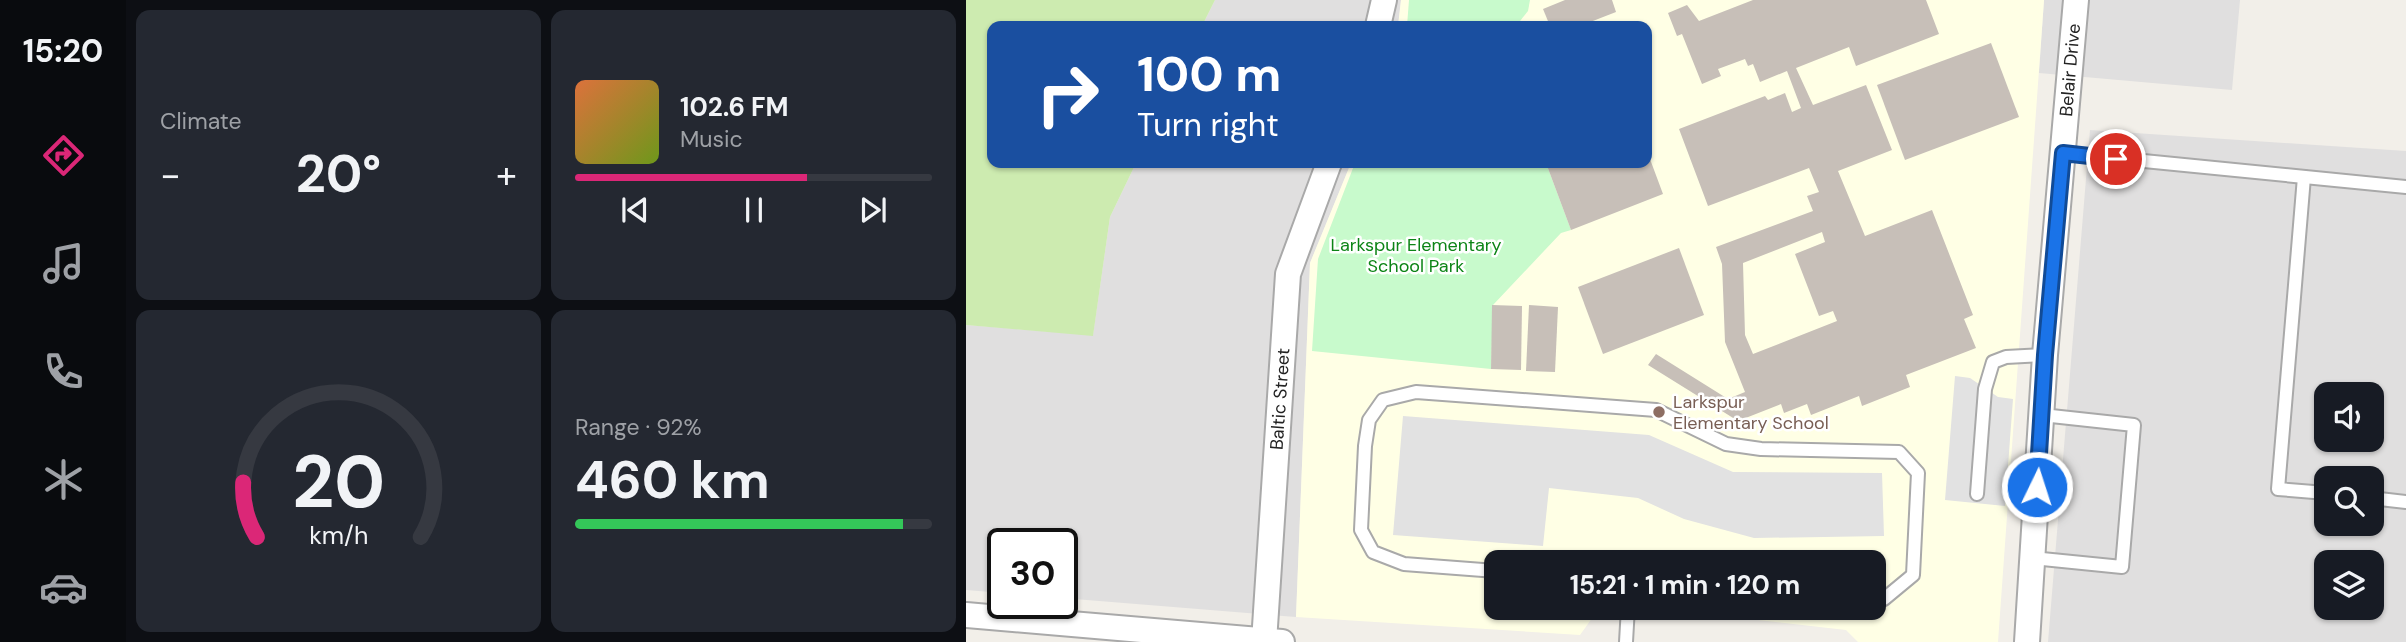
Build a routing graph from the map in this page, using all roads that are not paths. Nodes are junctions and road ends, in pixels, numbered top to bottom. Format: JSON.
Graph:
{"nodes":[{"id":1,"x":1384,"y":0,"type":"edge"},
{"id":2,"x":2076,"y":0,"type":"edge"},
{"id":3,"x":1379,"y":21,"type":"edge"},
{"id":4,"x":2063,"y":153,"type":"junction"},
{"id":5,"x":1327,"y":168,"type":"edge"},
{"id":6,"x":2304,"y":177,"type":"junction"},
{"id":7,"x":2406,"y":187,"type":"edge"},
{"id":8,"x":2045,"y":355,"type":"junction"},
{"id":9,"x":2042,"y":415,"type":"junction"},
{"id":10,"x":2314,"y":493,"type":"edge"},
{"id":11,"x":1977,"y":494,"type":"dead end"},
{"id":12,"x":2384,"y":499,"type":"edge"},
{"id":13,"x":2406,"y":502,"type":"edge"},
{"id":14,"x":2032,"y":558,"type":"junction"},
{"id":15,"x":1484,"y":570,"type":"edge"},
{"id":16,"x":1886,"y":597,"type":"edge"},
{"id":17,"x":966,"y":615,"type":"edge"},
{"id":18,"x":1627,"y":620,"type":"edge"},
{"id":19,"x":1270,"y":642,"type":"edge"},
{"id":20,"x":1626,"y":642,"type":"edge"},
{"id":21,"x":2027,"y":642,"type":"edge"}],
"edges":[{"from":1,"to":3,"type":"street"},
{"from":2,"to":4,"type":"street","name":"Belair Drive"},
{"from":4,"to":6,"type":"lane"},
{"from":4,"to":8,"type":"street","name":"Belair Drive"},
{"from":5,"to":19,"type":"street","name":"Baltic Street"},
{"from":6,"to":7,"type":"lane"},
{"from":6,"to":10,"type":"lane"},
{"from":8,"to":9,"type":"street","name":"Belair Drive"},
{"from":8,"to":11,"type":"lane"},
{"from":9,"to":14,"type":"street","name":"Belair Drive"},
{"from":9,"to":14,"type":"lane"},
{"from":12,"to":13,"type":"lane"},
{"from":14,"to":21,"type":"street","name":"Belair Drive"},
{"from":15,"to":16,"type":"lane"},
{"from":17,"to":19,"type":"street"},
{"from":18,"to":20,"type":"lane"}]}
